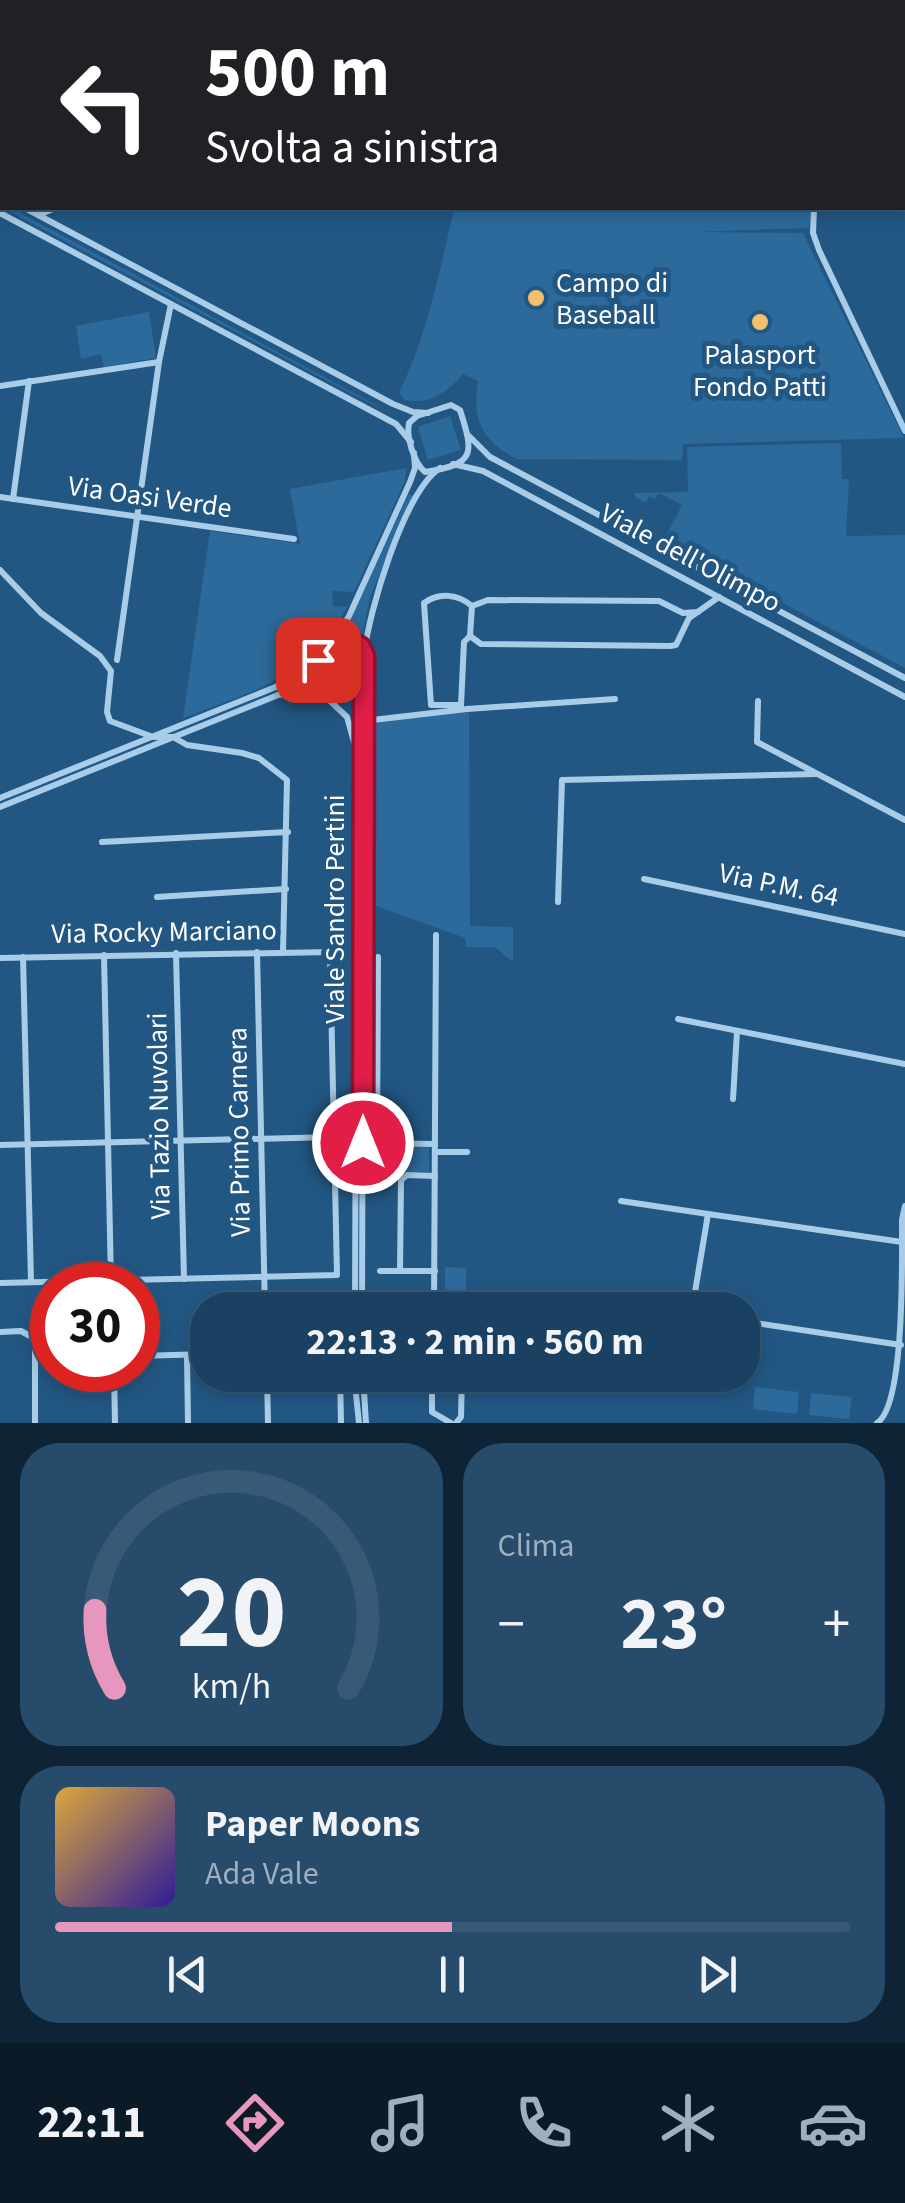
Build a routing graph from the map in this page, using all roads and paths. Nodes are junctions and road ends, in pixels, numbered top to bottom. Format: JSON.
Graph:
{"nodes":[{"id":1,"x":28,"y":210,"type":"edge"},
{"id":2,"x":50,"y":210,"type":"edge"},
{"id":3,"x":814,"y":210,"type":"edge"},
{"id":4,"x":0,"y":213,"type":"edge"},
{"id":5,"x":39,"y":215,"type":"junction"},
{"id":6,"x":171,"y":304,"type":"junction"},
{"id":7,"x":159,"y":362,"type":"junction"},
{"id":8,"x":28,"y":381,"type":"junction"},
{"id":9,"x":0,"y":386,"type":"edge"},
{"id":10,"x":428,"y":413,"type":"junction"},
{"id":11,"x":905,"y":431,"type":"edge"},
{"id":12,"x":468,"y":434,"type":"junction"},
{"id":13,"x":411,"y":442,"type":"junction"},
{"id":14,"x":414,"y":453,"type":"junction"},
{"id":15,"x":453,"y":464,"type":"junction"},
{"id":16,"x":440,"y":468,"type":"junction"},
{"id":17,"x":0,"y":496,"type":"edge"},
{"id":18,"x":13,"y":498,"type":"junction"},
{"id":19,"x":137,"y":516,"type":"junction"},
{"id":20,"x":294,"y":539,"type":"dead end"},
{"id":21,"x":0,"y":570,"type":"edge"},
{"id":22,"x":719,"y":597,"type":"junction"},
{"id":23,"x":472,"y":606,"type":"junction"},
{"id":24,"x":698,"y":612,"type":"junction"},
{"id":25,"x":470,"y":636,"type":"junction"},
{"id":26,"x":330,"y":646,"type":"junction"},
{"id":27,"x":364,"y":656,"type":"junction"},
{"id":28,"x":116,"y":660,"type":"dead end"},
{"id":29,"x":318,"y":660,"type":"junction"},
{"id":30,"x":364,"y":671,"type":"junction"},
{"id":31,"x":905,"y":678,"type":"edge"},
{"id":32,"x":905,"y":696,"type":"edge"},
{"id":33,"x":325,"y":697,"type":"junction"},
{"id":34,"x":614,"y":698,"type":"dead end"},
{"id":35,"x":758,"y":701,"type":"dead end"},
{"id":36,"x":364,"y":720,"type":"junction"},
{"id":37,"x":153,"y":736,"type":"junction"},
{"id":38,"x":174,"y":737,"type":"junction"},
{"id":39,"x":817,"y":774,"type":"junction"},
{"id":40,"x":0,"y":798,"type":"edge"},
{"id":41,"x":0,"y":807,"type":"edge"},
{"id":42,"x":905,"y":820,"type":"edge"},
{"id":43,"x":288,"y":832,"type":"junction"},
{"id":44,"x":102,"y":842,"type":"dead end"},
{"id":45,"x":644,"y":878,"type":"dead end"},
{"id":46,"x":286,"y":889,"type":"junction"},
{"id":47,"x":157,"y":897,"type":"dead end"},
{"id":48,"x":558,"y":902,"type":"dead end"},
{"id":49,"x":905,"y":934,"type":"edge"},
{"id":50,"x":436,"y":935,"type":"dead end"},
{"id":51,"x":283,"y":951,"type":"junction"},
{"id":52,"x":256,"y":952,"type":"junction"},
{"id":53,"x":176,"y":953,"type":"junction"},
{"id":54,"x":104,"y":955,"type":"junction"},
{"id":55,"x":378,"y":957,"type":"dead end"},
{"id":56,"x":0,"y":958,"type":"edge"},
{"id":57,"x":24,"y":958,"type":"junction"},
{"id":58,"x":678,"y":1019,"type":"dead end"},
{"id":59,"x":737,"y":1030,"type":"junction"},
{"id":60,"x":905,"y":1064,"type":"edge"},
{"id":61,"x":733,"y":1099,"type":"dead end"},
{"id":62,"x":334,"y":1137,"type":"junction"},
{"id":63,"x":261,"y":1139,"type":"junction"},
{"id":64,"x":181,"y":1141,"type":"junction"},
{"id":65,"x":108,"y":1142,"type":"junction"},
{"id":66,"x":363,"y":1143,"type":"junction"},
{"id":67,"x":377,"y":1144,"type":"junction"},
{"id":68,"x":29,"y":1145,"type":"junction"},
{"id":69,"x":0,"y":1146,"type":"edge"},
{"id":70,"x":435,"y":1148,"type":"junction"},
{"id":71,"x":468,"y":1152,"type":"dead end"},
{"id":72,"x":435,"y":1176,"type":"junction"},
{"id":73,"x":621,"y":1201,"type":"dead end"},
{"id":74,"x":905,"y":1206,"type":"edge"},
{"id":75,"x":708,"y":1214,"type":"junction"},
{"id":76,"x":902,"y":1242,"type":"junction"},
{"id":77,"x":111,"y":1262,"type":"edge"},
{"id":78,"x":380,"y":1271,"type":"dead end"},
{"id":79,"x":400,"y":1271,"type":"junction"},
{"id":80,"x":435,"y":1272,"type":"junction"},
{"id":81,"x":264,"y":1277,"type":"junction"},
{"id":82,"x":184,"y":1279,"type":"junction"},
{"id":83,"x":160,"y":1280,"type":"edge"},
{"id":84,"x":30,"y":1282,"type":"joint"},
{"id":85,"x":0,"y":1283,"type":"edge"},
{"id":86,"x":264,"y":1292,"type":"edge"},
{"id":87,"x":354,"y":1292,"type":"edge"},
{"id":88,"x":362,"y":1292,"type":"edge"},
{"id":89,"x":434,"y":1292,"type":"edge"},
{"id":90,"x":695,"y":1292,"type":"edge"},
{"id":91,"x":760,"y":1324,"type":"edge"},
{"id":92,"x":0,"y":1332,"type":"edge"},
{"id":93,"x":30,"y":1335,"type":"edge"},
{"id":94,"x":901,"y":1346,"type":"junction"},
{"id":95,"x":186,"y":1355,"type":"junction"},
{"id":96,"x":190,"y":1355,"type":"edge"},
{"id":97,"x":160,"y":1356,"type":"edge"},
{"id":98,"x":35,"y":1392,"type":"edge"},
{"id":99,"x":114,"y":1392,"type":"edge"},
{"id":100,"x":267,"y":1392,"type":"edge"},
{"id":101,"x":340,"y":1392,"type":"edge"},
{"id":102,"x":355,"y":1392,"type":"edge"},
{"id":103,"x":363,"y":1392,"type":"edge"},
{"id":104,"x":432,"y":1392,"type":"edge"},
{"id":105,"x":462,"y":1392,"type":"edge"},
{"id":106,"x":35,"y":1423,"type":"edge"},
{"id":107,"x":115,"y":1423,"type":"edge"},
{"id":108,"x":188,"y":1423,"type":"edge"},
{"id":109,"x":268,"y":1423,"type":"edge"},
{"id":110,"x":341,"y":1423,"type":"edge"},
{"id":111,"x":358,"y":1423,"type":"edge"},
{"id":112,"x":366,"y":1423,"type":"edge"},
{"id":113,"x":454,"y":1423,"type":"edge"},
{"id":114,"x":877,"y":1423,"type":"edge"}],
"edges":[{"from":1,"to":5,"type":"street"},
{"from":2,"to":5,"type":"street"},
{"from":3,"to":11,"type":"street"},
{"from":4,"to":6,"type":"street"},
{"from":5,"to":10,"type":"street"},
{"from":6,"to":7,"type":"street"},
{"from":6,"to":13,"type":"street"},
{"from":7,"to":8,"type":"street"},
{"from":7,"to":19,"type":"street"},
{"from":8,"to":9,"type":"street"},
{"from":8,"to":18,"type":"street"},
{"from":10,"to":12,"type":"street"},
{"from":10,"to":13,"type":"street"},
{"from":12,"to":15,"type":"street"},
{"from":12,"to":31,"type":"street","name":"Viale dell'Olimpo"},
{"from":13,"to":14,"type":"street"},
{"from":14,"to":16,"type":"street"},
{"from":14,"to":26,"type":"street"},
{"from":15,"to":16,"type":"street"},
{"from":15,"to":22,"type":"street","name":"Viale dell'Olimpo"},
{"from":16,"to":27,"type":"street"},
{"from":17,"to":18,"type":"street","name":"Via Oasi Verde"},
{"from":18,"to":19,"type":"street","name":"Via Oasi Verde"},
{"from":19,"to":20,"type":"street","name":"Via Oasi Verde"},
{"from":19,"to":28,"type":"street"},
{"from":21,"to":37,"type":"street"},
{"from":22,"to":24,"type":"street"},
{"from":22,"to":32,"type":"street","name":"Viale dell'Olimpo"},
{"from":23,"to":24,"type":"street"},
{"from":23,"to":25,"type":"street"},
{"from":23,"to":25,"type":"street"},
{"from":24,"to":25,"type":"street"},
{"from":26,"to":27,"type":"street"},
{"from":26,"to":29,"type":"street"},
{"from":27,"to":30,"type":"street"},
{"from":29,"to":33,"type":"street"},
{"from":29,"to":37,"type":"street"},
{"from":30,"to":33,"type":"street"},
{"from":30,"to":36,"type":"street","name":"Viale Sandro Pertini"},
{"from":33,"to":38,"type":"street"},
{"from":33,"to":87,"type":"street","name":"Viale Sandro Pertini"},
{"from":34,"to":36,"type":"street"},
{"from":35,"to":39,"type":"street"},
{"from":36,"to":66,"type":"street","name":"Viale Sandro Pertini"},
{"from":37,"to":38,"type":"street"},
{"from":37,"to":40,"type":"street"},
{"from":38,"to":41,"type":"street"},
{"from":38,"to":43,"type":"street"},
{"from":39,"to":42,"type":"street"},
{"from":39,"to":48,"type":"street"},
{"from":43,"to":44,"type":"street"},
{"from":43,"to":46,"type":"street"},
{"from":45,"to":49,"type":"street","name":"Via P.M. 64"},
{"from":46,"to":47,"type":"street"},
{"from":46,"to":51,"type":"street"},
{"from":50,"to":70,"type":"street"},
{"from":51,"to":52,"type":"street","name":"Via Rocky Marciano"},
{"from":51,"to":62,"type":"street","name":"Via Rocky Marciano"},
{"from":52,"to":53,"type":"street","name":"Via Rocky Marciano"},
{"from":52,"to":63,"type":"street","name":"Via Primo Carnera"},
{"from":53,"to":54,"type":"street","name":"Via Rocky Marciano"},
{"from":53,"to":64,"type":"street","name":"Via Tazio Nuvolari"},
{"from":54,"to":57,"type":"street","name":"Via Rocky Marciano"},
{"from":54,"to":65,"type":"street"},
{"from":55,"to":67,"type":"street"},
{"from":56,"to":57,"type":"street","name":"Via Rocky Marciano"},
{"from":57,"to":68,"type":"street"},
{"from":58,"to":59,"type":"street"},
{"from":59,"to":60,"type":"street"},
{"from":59,"to":61,"type":"street"},
{"from":62,"to":63,"type":"street"},
{"from":62,"to":81,"type":"street"},
{"from":63,"to":64,"type":"street"},
{"from":63,"to":81,"type":"street","name":"Via Primo Carnera"},
{"from":64,"to":65,"type":"street"},
{"from":64,"to":82,"type":"street","name":"Via Tazio Nuvolari"},
{"from":65,"to":68,"type":"street"},
{"from":65,"to":77,"type":"street"},
{"from":66,"to":67,"type":"street"},
{"from":66,"to":88,"type":"street","name":"Viale Sandro Pertini"},
{"from":67,"to":70,"type":"street"},
{"from":68,"to":69,"type":"street"},
{"from":68,"to":84,"type":"street"},
{"from":70,"to":71,"type":"street"},
{"from":70,"to":72,"type":"street"},
{"from":72,"to":79,"type":"street"},
{"from":72,"to":80,"type":"street"},
{"from":73,"to":75,"type":"street"},
{"from":74,"to":76,"type":"street"},
{"from":75,"to":76,"type":"street"},
{"from":75,"to":90,"type":"street"},
{"from":76,"to":94,"type":"street"},
{"from":78,"to":79,"type":"street"},
{"from":79,"to":80,"type":"street"},
{"from":80,"to":89,"type":"street"},
{"from":81,"to":82,"type":"street"},
{"from":81,"to":86,"type":"street","name":"Via Primo Carnera"},
{"from":82,"to":83,"type":"street"},
{"from":84,"to":85,"type":"street"},
{"from":91,"to":94,"type":"street"},
{"from":92,"to":93,"type":"street"},
{"from":94,"to":114,"type":"street"},
{"from":95,"to":96,"type":"street"},
{"from":95,"to":97,"type":"street"},
{"from":95,"to":108,"type":"street"},
{"from":98,"to":106,"type":"street"},
{"from":99,"to":107,"type":"street"},
{"from":100,"to":109,"type":"street"},
{"from":101,"to":110,"type":"street"},
{"from":102,"to":111,"type":"street"},
{"from":103,"to":112,"type":"street"},
{"from":104,"to":113,"type":"street"},
{"from":105,"to":113,"type":"street"}]}
